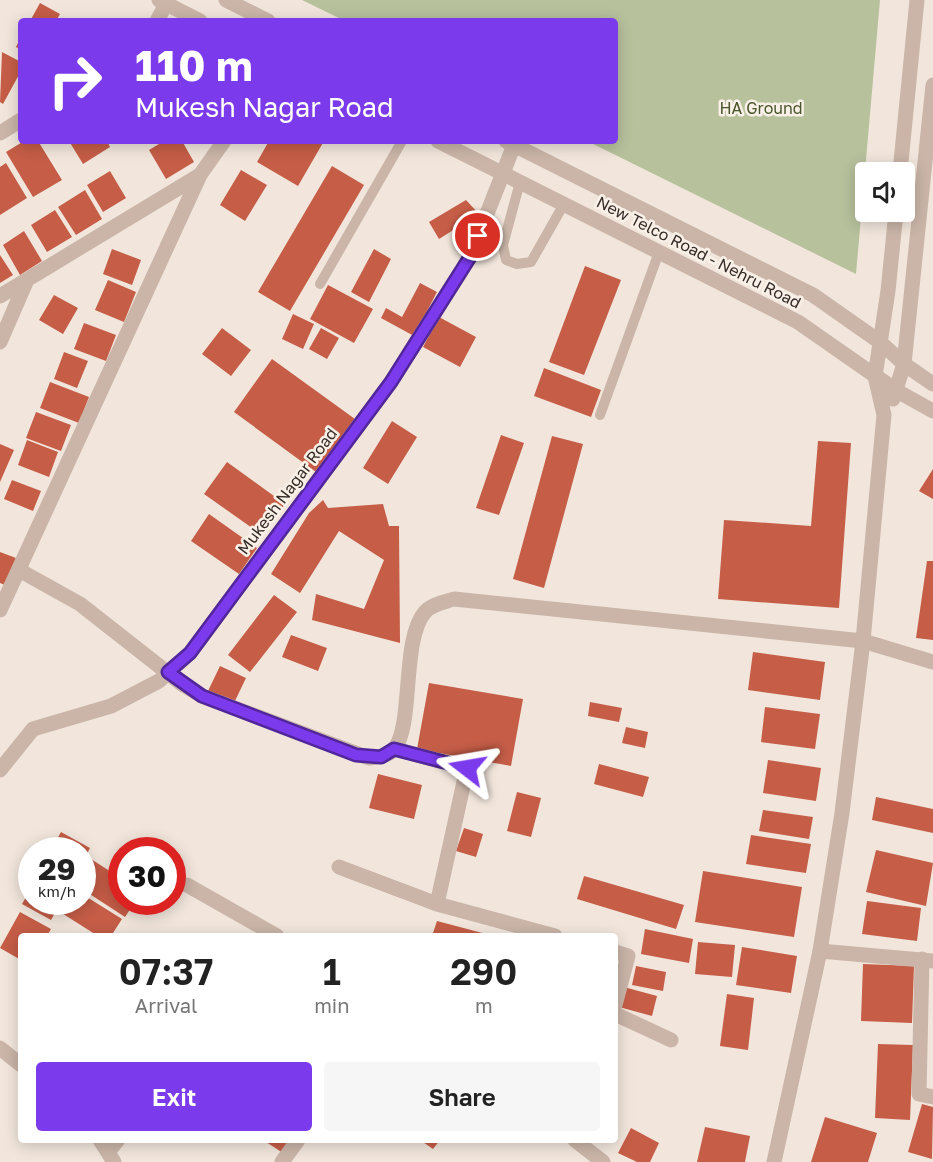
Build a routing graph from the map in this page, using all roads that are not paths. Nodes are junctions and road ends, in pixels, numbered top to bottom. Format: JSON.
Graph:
{"nodes":[{"id":1,"x":226,"y":0,"type":"edge"},
{"id":2,"x":917,"y":0,"type":"edge"},
{"id":3,"x":162,"y":2,"type":"edge"},
{"id":4,"x":158,"y":18,"type":"edge"},
{"id":5,"x":194,"y":18,"type":"edge"},
{"id":6,"x":262,"y":18,"type":"edge"},
{"id":7,"x":933,"y":85,"type":"edge"},
{"id":8,"x":18,"y":122,"type":"edge"},
{"id":9,"x":0,"y":133,"type":"edge"},
{"id":10,"x":222,"y":144,"type":"edge"},
{"id":11,"x":400,"y":144,"type":"edge"},
{"id":12,"x":444,"y":144,"type":"edge"},
{"id":13,"x":510,"y":144,"type":"edge"},
{"id":14,"x":512,"y":144,"type":"edge"},
{"id":15,"x":901,"y":162,"type":"edge"},
{"id":16,"x":501,"y":172,"type":"junction"},
{"id":17,"x":200,"y":175,"type":"junction"},
{"id":18,"x":520,"y":182,"type":"junction"},
{"id":19,"x":564,"y":204,"type":"junction"},
{"id":20,"x":895,"y":222,"type":"edge"},
{"id":21,"x":659,"y":252,"type":"junction"},
{"id":22,"x":27,"y":280,"type":"junction"},
{"id":23,"x":320,"y":284,"type":"dead end"},
{"id":24,"x":0,"y":296,"type":"edge"},
{"id":25,"x":0,"y":342,"type":"edge"},
{"id":26,"x":880,"y":342,"type":"junction"},
{"id":27,"x":904,"y":364,"type":"junction"},
{"id":28,"x":875,"y":376,"type":"junction"},
{"id":29,"x":933,"y":384,"type":"edge"},
{"id":30,"x":897,"y":391,"type":"junction"},
{"id":31,"x":933,"y":411,"type":"edge"},
{"id":32,"x":600,"y":415,"type":"dead end"},
{"id":33,"x":884,"y":415,"type":"junction"},
{"id":34,"x":19,"y":570,"type":"junction"},
{"id":35,"x":0,"y":610,"type":"edge"},
{"id":36,"x":863,"y":641,"type":"junction"},
{"id":37,"x":933,"y":662,"type":"edge"},
{"id":38,"x":168,"y":672,"type":"junction"},
{"id":39,"x":394,"y":749,"type":"junction"},
{"id":40,"x":0,"y":770,"type":"edge"},
{"id":41,"x":339,"y":867,"type":"dead end"},
{"id":42,"x":187,"y":885,"type":"dead end"},
{"id":43,"x":437,"y":904,"type":"junction"},
{"id":44,"x":514,"y":931,"type":"edge"},
{"id":45,"x":272,"y":933,"type":"edge"},
{"id":46,"x":530,"y":933,"type":"edge"},
{"id":47,"x":820,"y":951,"type":"junction"},
{"id":48,"x":618,"y":953,"type":"edge"},
{"id":49,"x":927,"y":960,"type":"edge"},
{"id":50,"x":618,"y":994,"type":"edge"},
{"id":51,"x":618,"y":1015,"type":"edge"},
{"id":52,"x":670,"y":1040,"type":"dead end"},
{"id":53,"x":0,"y":1048,"type":"edge"},
{"id":54,"x":18,"y":1063,"type":"edge"},
{"id":55,"x":933,"y":1097,"type":"edge"},
{"id":56,"x":296,"y":1143,"type":"edge"},
{"id":57,"x":579,"y":1143,"type":"edge"},
{"id":58,"x":282,"y":1162,"type":"edge"},
{"id":59,"x":603,"y":1162,"type":"edge"},
{"id":60,"x":774,"y":1162,"type":"edge"}],
"edges":[{"from":1,"to":6,"type":"street"},
{"from":2,"to":15,"type":"street"},
{"from":3,"to":4,"type":"street"},
{"from":3,"to":5,"type":"street"},
{"from":7,"to":27,"type":"street"},
{"from":8,"to":9,"type":"street"},
{"from":10,"to":17,"type":"street"},
{"from":11,"to":23,"type":"lane"},
{"from":12,"to":16,"type":"street","name":"New Telco Road - Nehru Road"},
{"from":13,"to":16,"type":"street","name":"Mukesh Nagar Road"},
{"from":14,"to":26,"type":"street","name":"New Telco Road - Nehru Road"},
{"from":16,"to":18,"type":"street","name":"New Telco Road - Nehru Road"},
{"from":16,"to":38,"type":"street","name":"Mukesh Nagar Road"},
{"from":17,"to":22,"type":"street"},
{"from":17,"to":34,"type":"street"},
{"from":18,"to":19,"type":"street","name":"New Telco Road - Nehru Road"},
{"from":18,"to":19,"type":"lane"},
{"from":19,"to":21,"type":"street","name":"New Telco Road - Nehru Road"},
{"from":20,"to":26,"type":"street"},
{"from":21,"to":28,"type":"street","name":"New Telco Road - Nehru Road"},
{"from":21,"to":32,"type":"lane"},
{"from":22,"to":24,"type":"street"},
{"from":22,"to":25,"type":"street"},
{"from":26,"to":27,"type":"street","name":"New Telco Road - Nehru Road"},
{"from":26,"to":28,"type":"street"},
{"from":27,"to":29,"type":"street","name":"New Telco Road - Nehru Road"},
{"from":27,"to":30,"type":"street"},
{"from":28,"to":30,"type":"street","name":"New Telco Road - Nehru Road"},
{"from":28,"to":33,"type":"street"},
{"from":30,"to":31,"type":"street","name":"New Telco Road - Nehru Road"},
{"from":30,"to":33,"type":"street"},
{"from":33,"to":36,"type":"street"},
{"from":34,"to":35,"type":"street"},
{"from":34,"to":38,"type":"street"},
{"from":36,"to":37,"type":"street"},
{"from":36,"to":39,"type":"street"},
{"from":36,"to":47,"type":"street"},
{"from":38,"to":39,"type":"street"},
{"from":38,"to":40,"type":"street","name":"Mukesh Nagar Road"},
{"from":39,"to":43,"type":"street"},
{"from":41,"to":43,"type":"street"},
{"from":42,"to":45,"type":"street"},
{"from":43,"to":44,"type":"street"},
{"from":44,"to":46,"type":"street"},
{"from":47,"to":49,"type":"street"},
{"from":47,"to":60,"type":"street"},
{"from":48,"to":50,"type":"street"},
{"from":49,"to":55,"type":"street"},
{"from":51,"to":52,"type":"street"},
{"from":53,"to":54,"type":"street"},
{"from":56,"to":58,"type":"street"},
{"from":57,"to":59,"type":"street"}]}
